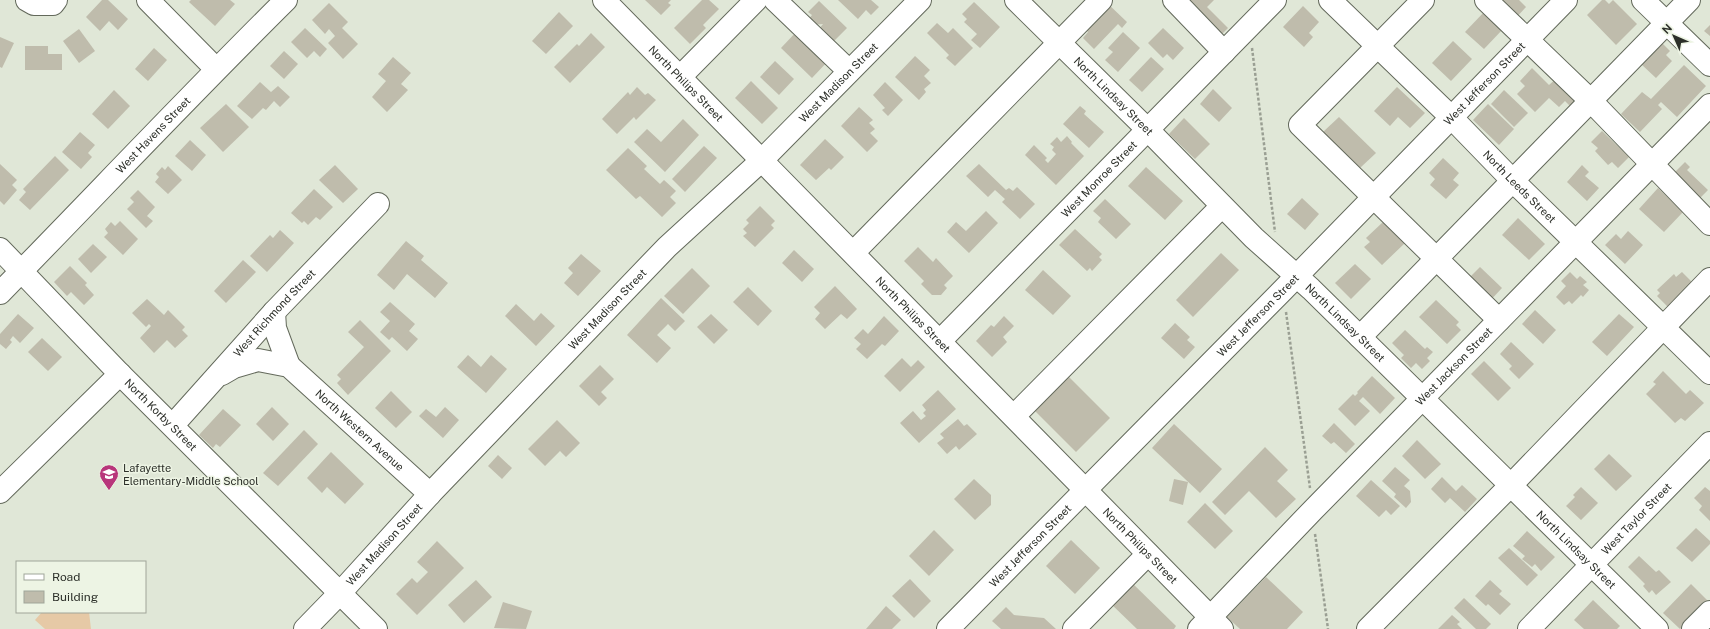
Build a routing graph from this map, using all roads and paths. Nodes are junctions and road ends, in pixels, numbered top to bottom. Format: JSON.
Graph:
{"nodes":[{"id":1,"x":27,"y":0,"type":"edge"},
{"id":2,"x":56,"y":0,"type":"edge"},
{"id":3,"x":148,"y":0,"type":"edge"},
{"id":4,"x":286,"y":0,"type":"edge"},
{"id":5,"x":604,"y":0,"type":"edge"},
{"id":6,"x":756,"y":0,"type":"edge"},
{"id":7,"x":775,"y":0,"type":"edge"},
{"id":8,"x":920,"y":0,"type":"edge"},
{"id":9,"x":1016,"y":0,"type":"edge"},
{"id":10,"x":1101,"y":0,"type":"edge"},
{"id":11,"x":1174,"y":0,"type":"edge"},
{"id":12,"x":1275,"y":0,"type":"edge"},
{"id":13,"x":1330,"y":0,"type":"edge"},
{"id":14,"x":1423,"y":0,"type":"edge"},
{"id":15,"x":1486,"y":0,"type":"edge"},
{"id":16,"x":1566,"y":0,"type":"edge"},
{"id":17,"x":1643,"y":0,"type":"edge"},
{"id":18,"x":1689,"y":0,"type":"edge"},
{"id":19,"x":1667,"y":23,"type":"junction"},
{"id":20,"x":1527,"y":40,"type":"junction"},
{"id":21,"x":1059,"y":43,"type":"junction"},
{"id":22,"x":1377,"y":46,"type":"junction"},
{"id":23,"x":1224,"y":52,"type":"junction"},
{"id":24,"x":1710,"y":65,"type":"edge"},
{"id":25,"x":216,"y":68,"type":"junction"},
{"id":26,"x":850,"y":71,"type":"junction"},
{"id":27,"x":680,"y":77,"type":"junction"},
{"id":28,"x":1591,"y":101,"type":"junction"},
{"id":29,"x":1710,"y":105,"type":"edge"},
{"id":30,"x":1451,"y":117,"type":"junction"},
{"id":31,"x":1148,"y":130,"type":"junction"},
{"id":32,"x":762,"y":160,"type":"junction"},
{"id":33,"x":1652,"y":164,"type":"junction"},
{"id":34,"x":1513,"y":181,"type":"junction"},
{"id":35,"x":1375,"y":196,"type":"junction"},
{"id":36,"x":378,"y":204,"type":"dead end"},
{"id":37,"x":1222,"y":206,"type":"junction"},
{"id":38,"x":1710,"y":224,"type":"edge"},
{"id":39,"x":1576,"y":242,"type":"junction"},
{"id":40,"x":0,"y":249,"type":"edge"},
{"id":41,"x":853,"y":253,"type":"junction"},
{"id":42,"x":1436,"y":259,"type":"junction"},
{"id":43,"x":22,"y":271,"type":"junction"},
{"id":44,"x":1297,"y":277,"type":"junction"},
{"id":45,"x":1710,"y":280,"type":"edge"},
{"id":46,"x":0,"y":293,"type":"edge"},
{"id":47,"x":274,"y":312,"type":"junction"},
{"id":48,"x":1499,"y":320,"type":"junction"},
{"id":49,"x":1664,"y":328,"type":"junction"},
{"id":50,"x":1360,"y":337,"type":"junction"},
{"id":51,"x":940,"y":341,"type":"junction"},
{"id":52,"x":289,"y":366,"type":"junction"},
{"id":53,"x":1710,"y":373,"type":"edge"},
{"id":54,"x":120,"y":374,"type":"junction"},
{"id":55,"x":211,"y":381,"type":"junction"},
{"id":56,"x":1422,"y":398,"type":"junction"},
{"id":57,"x":1014,"y":416,"type":"junction"},
{"id":58,"x":173,"y":425,"type":"junction"},
{"id":59,"x":1710,"y":443,"type":"edge"},
{"id":60,"x":1511,"y":485,"type":"junction"},
{"id":61,"x":1085,"y":489,"type":"junction"},
{"id":62,"x":0,"y":492,"type":"edge"},
{"id":63,"x":430,"y":494,"type":"junction"},
{"id":64,"x":1148,"y":554,"type":"junction"},
{"id":65,"x":1592,"y":564,"type":"junction"},
{"id":66,"x":340,"y":593,"type":"junction"},
{"id":67,"x":1710,"y":612,"type":"edge"},
{"id":68,"x":1210,"y":625,"type":"edge"},
{"id":69,"x":305,"y":629,"type":"edge"},
{"id":70,"x":376,"y":629,"type":"edge"},
{"id":71,"x":948,"y":629,"type":"edge"},
{"id":72,"x":1074,"y":629,"type":"edge"},
{"id":73,"x":1368,"y":629,"type":"edge"},
{"id":74,"x":1529,"y":629,"type":"edge"},
{"id":75,"x":1657,"y":629,"type":"edge"},
{"id":76,"x":1693,"y":629,"type":"edge"}],
"edges":[{"from":1,"to":2,"type":"street"},
{"from":3,"to":25,"type":"street"},
{"from":4,"to":25,"type":"street","name":"West Havens Street"},
{"from":5,"to":27,"type":"street","name":"North Philips Street"},
{"from":6,"to":27,"type":"street"},
{"from":7,"to":26,"type":"street"},
{"from":8,"to":26,"type":"street","name":"West Madison Street"},
{"from":9,"to":21,"type":"street","name":"North Lindsay Street"},
{"from":10,"to":21,"type":"street"},
{"from":11,"to":23,"type":"street"},
{"from":12,"to":23,"type":"street","name":"West Monroe Street"},
{"from":13,"to":22,"type":"street","name":"North Leeds Street"},
{"from":14,"to":22,"type":"street"},
{"from":15,"to":20,"type":"street"},
{"from":16,"to":20,"type":"street","name":"West Jefferson Street"},
{"from":17,"to":19,"type":"street"},
{"from":18,"to":19,"type":"street"},
{"from":19,"to":24,"type":"street"},
{"from":19,"to":28,"type":"street"},
{"from":20,"to":28,"type":"street"},
{"from":20,"to":30,"type":"street","name":"West Jefferson Street"},
{"from":21,"to":31,"type":"street","name":"North Lindsay Street"},
{"from":21,"to":41,"type":"street"},
{"from":22,"to":30,"type":"street","name":"North Leeds Street"},
{"from":22,"to":35,"type":"street"},
{"from":23,"to":31,"type":"street","name":"West Monroe Street"},
{"from":25,"to":43,"type":"street","name":"West Havens Street"},
{"from":26,"to":32,"type":"street","name":"West Madison Street"},
{"from":27,"to":32,"type":"street","name":"North Philips Street"},
{"from":28,"to":33,"type":"street"},
{"from":28,"to":34,"type":"street"},
{"from":29,"to":33,"type":"street","name":"West Jackson Street"},
{"from":30,"to":34,"type":"street","name":"North Leeds Street"},
{"from":30,"to":35,"type":"street","name":"West Jefferson Street"},
{"from":31,"to":37,"type":"street","name":"North Lindsay Street"},
{"from":31,"to":51,"type":"street","name":"West Monroe Street"},
{"from":32,"to":41,"type":"street","name":"North Philips Street"},
{"from":32,"to":63,"type":"street","name":"West Madison Street"},
{"from":33,"to":38,"type":"street"},
{"from":33,"to":39,"type":"street","name":"West Jackson Street"},
{"from":34,"to":39,"type":"street","name":"North Leeds Street"},
{"from":34,"to":42,"type":"street"},
{"from":35,"to":42,"type":"street"},
{"from":35,"to":44,"type":"street","name":"West Jefferson Street"},
{"from":36,"to":47,"type":"street","name":"West Richmond Street"},
{"from":37,"to":44,"type":"street","name":"North Lindsay Street"},
{"from":37,"to":57,"type":"street"},
{"from":39,"to":48,"type":"street","name":"West Jackson Street"},
{"from":39,"to":49,"type":"street","name":"North Leeds Street"},
{"from":40,"to":43,"type":"street","name":"North Korby Street"},
{"from":41,"to":51,"type":"street","name":"North Philips Street"},
{"from":42,"to":48,"type":"street"},
{"from":42,"to":50,"type":"street"},
{"from":43,"to":46,"type":"street","name":"West Havens Street"},
{"from":43,"to":54,"type":"street","name":"North Korby Street"},
{"from":44,"to":50,"type":"street","name":"North Lindsay Street"},
{"from":44,"to":61,"type":"street","name":"West Jefferson Street"},
{"from":45,"to":49,"type":"street"},
{"from":47,"to":52,"type":"street","name":"North Western Avenue"},
{"from":47,"to":55,"type":"street","name":"West Richmond Street"},
{"from":48,"to":56,"type":"street","name":"West Jackson Street"},
{"from":49,"to":53,"type":"street","name":"North Leeds Street"},
{"from":49,"to":60,"type":"street"},
{"from":50,"to":56,"type":"street","name":"North Lindsay Street"},
{"from":51,"to":57,"type":"street","name":"North Philips Street"},
{"from":52,"to":55,"type":"street"},
{"from":52,"to":63,"type":"street","name":"North Western Avenue"},
{"from":54,"to":58,"type":"street","name":"North Korby Street"},
{"from":54,"to":62,"type":"street"},
{"from":55,"to":58,"type":"street","name":"West Richmond Street"},
{"from":56,"to":60,"type":"street","name":"North Lindsay Street"},
{"from":56,"to":68,"type":"street","name":"West Jackson Street"},
{"from":57,"to":61,"type":"street","name":"North Philips Street"},
{"from":58,"to":66,"type":"street","name":"North Korby Street"},
{"from":59,"to":65,"type":"street","name":"West Taylor Street"},
{"from":60,"to":65,"type":"street","name":"North Lindsay Street"},
{"from":60,"to":73,"type":"street"},
{"from":61,"to":64,"type":"street","name":"North Philips Street"},
{"from":61,"to":71,"type":"street","name":"West Jefferson Street"},
{"from":63,"to":66,"type":"street","name":"West Madison Street"},
{"from":64,"to":68,"type":"street","name":"North Philips Street"},
{"from":64,"to":72,"type":"street"},
{"from":65,"to":74,"type":"street","name":"West Taylor Street"},
{"from":65,"to":75,"type":"street","name":"North Lindsay Street"},
{"from":66,"to":69,"type":"street","name":"West Madison Street"},
{"from":66,"to":70,"type":"street","name":"North Korby Street"},
{"from":67,"to":76,"type":"street"}]}
